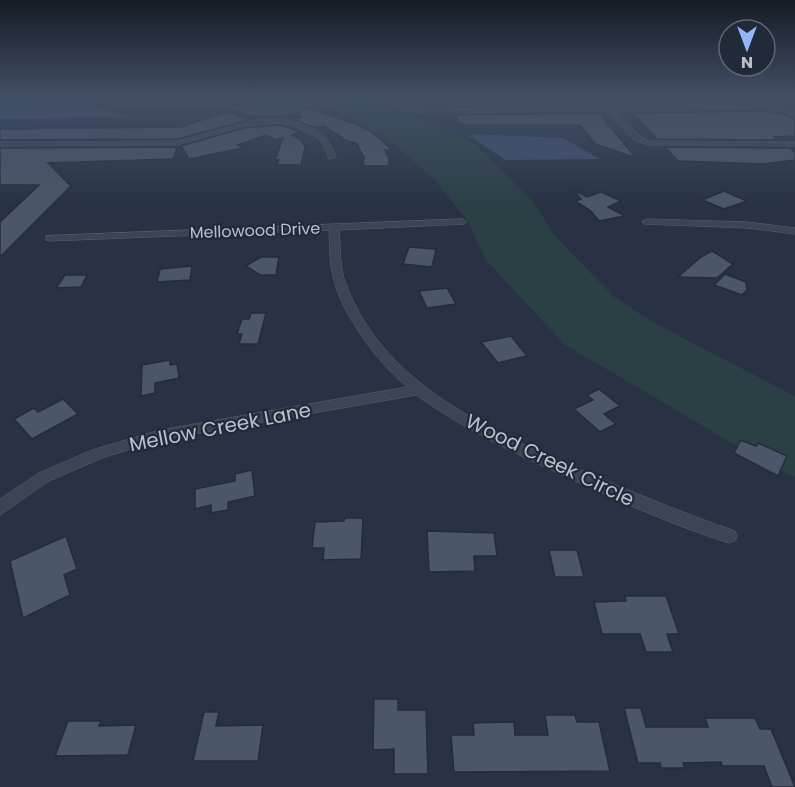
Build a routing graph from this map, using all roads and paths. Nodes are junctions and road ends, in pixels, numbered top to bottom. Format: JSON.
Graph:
{"nodes":[{"id":1,"x":215,"y":134,"type":"edge"},
{"id":2,"x":318,"y":134,"type":"edge"},
{"id":3,"x":633,"y":134,"type":"edge"},
{"id":4,"x":0,"y":144,"type":"edge"},
{"id":5,"x":795,"y":144,"type":"edge"},
{"id":6,"x":332,"y":157,"type":"dead end"},
{"id":7,"x":462,"y":222,"type":"dead end"},
{"id":8,"x":647,"y":222,"type":"dead end"},
{"id":9,"x":334,"y":227,"type":"junction"},
{"id":10,"x":795,"y":231,"type":"edge"},
{"id":11,"x":49,"y":238,"type":"dead end"},
{"id":12,"x":419,"y":390,"type":"junction"},
{"id":13,"x":0,"y":508,"type":"edge"},
{"id":14,"x":729,"y":536,"type":"dead end"}],
"edges":[{"from":1,"to":4,"type":"street"},
{"from":2,"to":6,"type":"street"},
{"from":3,"to":5,"type":"street"},
{"from":7,"to":9,"type":"street","name":"Mellowood Drive"},
{"from":8,"to":10,"type":"street"},
{"from":9,"to":11,"type":"street","name":"Mellowood Drive"},
{"from":9,"to":12,"type":"street","name":"Wood Creek Circle"},
{"from":12,"to":13,"type":"street","name":"Mellow Creek Lane"},
{"from":12,"to":14,"type":"street","name":"Wood Creek Circle"}]}
